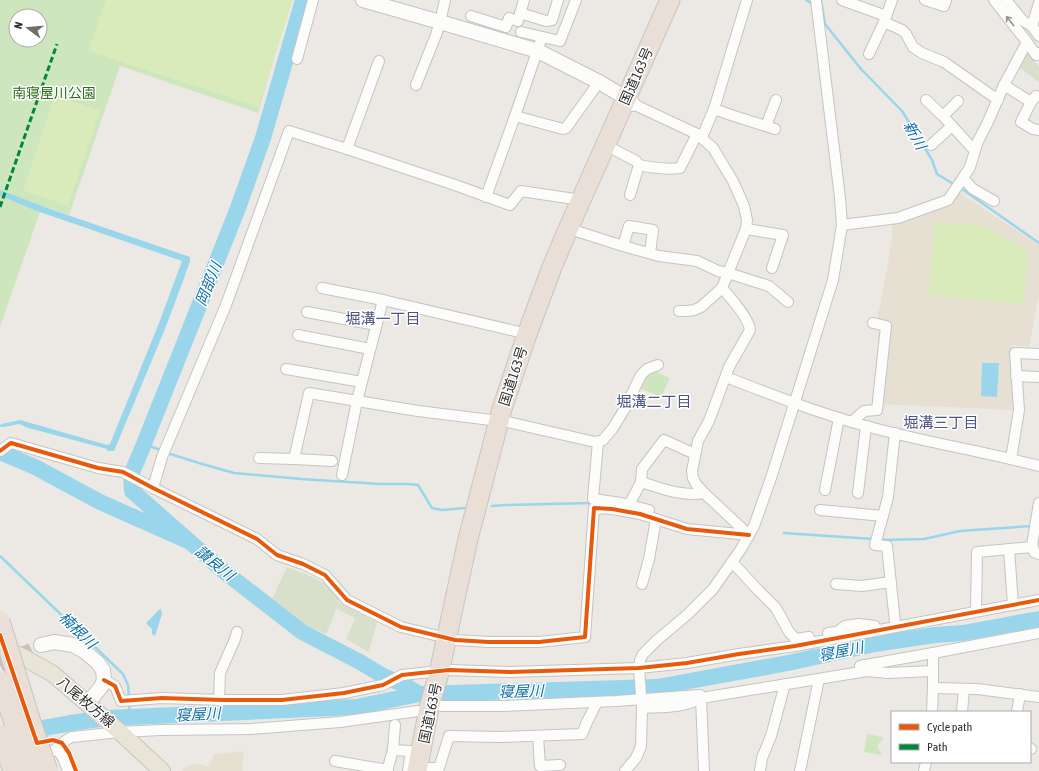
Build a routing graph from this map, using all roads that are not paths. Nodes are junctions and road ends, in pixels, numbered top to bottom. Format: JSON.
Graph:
{"nodes":[{"id":1,"x":314,"y":0,"type":"edge"},
{"id":2,"x":363,"y":0,"type":"edge"},
{"id":3,"x":444,"y":0,"type":"edge"},
{"id":4,"x":524,"y":0,"type":"edge"},
{"id":5,"x":558,"y":0,"type":"edge"},
{"id":6,"x":576,"y":0,"type":"edge"},
{"id":7,"x":670,"y":0,"type":"edge"},
{"id":8,"x":679,"y":0,"type":"edge"},
{"id":9,"x":747,"y":0,"type":"edge"},
{"id":10,"x":816,"y":0,"type":"edge"},
{"id":11,"x":842,"y":0,"type":"edge"},
{"id":12,"x":892,"y":0,"type":"edge"},
{"id":13,"x":925,"y":0,"type":"edge"},
{"id":14,"x":946,"y":0,"type":"edge"},
{"id":15,"x":994,"y":0,"type":"edge"},
{"id":16,"x":1006,"y":0,"type":"edge"},
{"id":17,"x":1039,"y":4,"type":"edge"},
{"id":18,"x":520,"y":13,"type":"junction"},
{"id":19,"x":471,"y":16,"type":"dead end"},
{"id":20,"x":885,"y":19,"type":"junction"},
{"id":21,"x":440,"y":22,"type":"junction"},
{"id":22,"x":1032,"y":26,"type":"junction"},
{"id":23,"x":522,"y":32,"type":"dead end"},
{"id":24,"x":504,"y":34,"type":"junction"},
{"id":25,"x":1039,"y":36,"type":"edge"},
{"id":26,"x":542,"y":37,"type":"junction"},
{"id":27,"x":1027,"y":42,"type":"junction"},
{"id":28,"x":538,"y":51,"type":"junction"},
{"id":29,"x":869,"y":54,"type":"dead end"},
{"id":30,"x":1038,"y":56,"type":"edge"},
{"id":31,"x":297,"y":59,"type":"dead end"},
{"id":32,"x":379,"y":61,"type":"dead end"},
{"id":33,"x":599,"y":82,"type":"junction"},
{"id":34,"x":416,"y":85,"type":"dead end"},
{"id":35,"x":1004,"y":85,"type":"junction"},
{"id":36,"x":776,"y":100,"type":"dead end"},
{"id":37,"x":926,"y":100,"type":"dead end"},
{"id":38,"x":998,"y":100,"type":"junction"},
{"id":39,"x":630,"y":101,"type":"junction"},
{"id":40,"x":958,"y":101,"type":"dead end"},
{"id":41,"x":714,"y":109,"type":"junction"},
{"id":42,"x":515,"y":116,"type":"junction"},
{"id":43,"x":944,"y":116,"type":"junction"},
{"id":44,"x":952,"y":126,"type":"junction"},
{"id":45,"x":1039,"y":130,"type":"edge"},
{"id":46,"x":700,"y":136,"type":"junction"},
{"id":47,"x":931,"y":145,"type":"dead end"},
{"id":48,"x":347,"y":149,"type":"junction"},
{"id":49,"x":613,"y":150,"type":"junction"},
{"id":50,"x":974,"y":150,"type":"junction"},
{"id":51,"x":638,"y":165,"type":"junction"},
{"id":52,"x":963,"y":178,"type":"junction"},
{"id":53,"x":630,"y":195,"type":"dead end"},
{"id":54,"x":486,"y":197,"type":"junction"},
{"id":55,"x":581,"y":200,"type":"junction"},
{"id":56,"x":994,"y":201,"type":"dead end"},
{"id":57,"x":842,"y":225,"type":"junction"},
{"id":58,"x":746,"y":229,"type":"junction"},
{"id":59,"x":576,"y":231,"type":"junction"},
{"id":60,"x":623,"y":246,"type":"junction"},
{"id":61,"x":650,"y":253,"type":"junction"},
{"id":62,"x":772,"y":268,"type":"dead end"},
{"id":63,"x":728,"y":272,"type":"junction"},
{"id":64,"x":322,"y":288,"type":"dead end"},
{"id":65,"x":722,"y":288,"type":"junction"},
{"id":66,"x":383,"y":300,"type":"junction"},
{"id":67,"x":788,"y":302,"type":"dead end"},
{"id":68,"x":679,"y":311,"type":"dead end"},
{"id":69,"x":307,"y":312,"type":"dead end"},
{"id":70,"x":873,"y":323,"type":"dead end"},
{"id":71,"x":376,"y":325,"type":"junction"},
{"id":72,"x":528,"y":334,"type":"junction"},
{"id":73,"x":298,"y":335,"type":"dead end"},
{"id":74,"x":370,"y":349,"type":"junction"},
{"id":75,"x":1039,"y":354,"type":"edge"},
{"id":76,"x":658,"y":365,"type":"dead end"},
{"id":77,"x":286,"y":369,"type":"dead end"},
{"id":78,"x":1016,"y":376,"type":"junction"},
{"id":79,"x":726,"y":377,"type":"junction"},
{"id":80,"x":1039,"y":377,"type":"edge"},
{"id":81,"x":362,"y":382,"type":"junction"},
{"id":82,"x":357,"y":401,"type":"junction"},
{"id":83,"x":794,"y":404,"type":"junction"},
{"id":84,"x":839,"y":418,"type":"junction"},
{"id":85,"x":503,"y":422,"type":"junction"},
{"id":86,"x":852,"y":422,"type":"junction"},
{"id":87,"x":866,"y":426,"type":"junction"},
{"id":88,"x":895,"y":434,"type":"junction"},
{"id":89,"x":598,"y":442,"type":"junction"},
{"id":90,"x":4,"y":448,"type":"edge"},
{"id":91,"x":695,"y":454,"type":"junction"},
{"id":92,"x":259,"y":458,"type":"dead end"},
{"id":93,"x":294,"y":459,"type":"junction"},
{"id":94,"x":1011,"y":459,"type":"junction"},
{"id":95,"x":332,"y":461,"type":"dead end"},
{"id":96,"x":1039,"y":466,"type":"edge"},
{"id":97,"x":342,"y":475,"type":"dead end"},
{"id":98,"x":640,"y":482,"type":"junction"},
{"id":99,"x":153,"y":488,"type":"junction"},
{"id":100,"x":825,"y":490,"type":"dead end"},
{"id":101,"x":704,"y":493,"type":"junction"},
{"id":102,"x":858,"y":493,"type":"dead end"},
{"id":103,"x":1039,"y":503,"type":"edge"},
{"id":104,"x":629,"y":505,"type":"junction"},
{"id":105,"x":820,"y":510,"type":"dead end"},
{"id":106,"x":883,"y":516,"type":"junction"},
{"id":107,"x":656,"y":519,"type":"junction"},
{"id":108,"x":687,"y":529,"type":"junction"},
{"id":109,"x":749,"y":535,"type":"junction"},
{"id":110,"x":1009,"y":549,"type":"junction"},
{"id":111,"x":1036,"y":551,"type":"edge"},
{"id":112,"x":732,"y":562,"type":"junction"},
{"id":113,"x":891,"y":582,"type":"junction"},
{"id":114,"x":642,"y":584,"type":"dead end"},
{"id":115,"x":836,"y":584,"type":"dead end"},
{"id":116,"x":1039,"y":600,"type":"edge"},
{"id":117,"x":1012,"y":605,"type":"junction"},
{"id":118,"x":976,"y":611,"type":"junction"},
{"id":119,"x":940,"y":613,"type":"dead end"},
{"id":120,"x":0,"y":621,"type":"edge"},
{"id":121,"x":895,"y":622,"type":"junction"},
{"id":122,"x":875,"y":626,"type":"junction"},
{"id":123,"x":237,"y":632,"type":"dead end"},
{"id":124,"x":1039,"y":633,"type":"edge"},
{"id":125,"x":842,"y":636,"type":"junction"},
{"id":126,"x":450,"y":639,"type":"junction"},
{"id":127,"x":41,"y":645,"type":"tunnel mouth"},
{"id":128,"x":0,"y":648,"type":"edge"},
{"id":129,"x":933,"y":653,"type":"junction"},
{"id":130,"x":639,"y":668,"type":"junction"},
{"id":131,"x":442,"y":671,"type":"junction"},
{"id":132,"x":934,"y":671,"type":"junction"},
{"id":133,"x":0,"y":672,"type":"edge"},
{"id":134,"x":819,"y":679,"type":"junction"},
{"id":135,"x":104,"y":680,"type":"junction"},
{"id":136,"x":0,"y":681,"type":"edge"},
{"id":137,"x":785,"y":684,"type":"junction"},
{"id":138,"x":934,"y":688,"type":"junction"},
{"id":139,"x":964,"y":689,"type":"junction"},
{"id":140,"x":1020,"y":694,"type":"junction"},
{"id":141,"x":701,"y":696,"type":"junction"},
{"id":142,"x":1039,"y":697,"type":"edge"},
{"id":143,"x":219,"y":700,"type":"junction"},
{"id":144,"x":597,"y":702,"type":"junction"},
{"id":145,"x":642,"y":704,"type":"junction"},
{"id":146,"x":89,"y":705,"type":"junction"},
{"id":147,"x":433,"y":710,"type":"junction"},
{"id":148,"x":932,"y":711,"type":"edge"},
{"id":149,"x":962,"y":711,"type":"edge"},
{"id":150,"x":1018,"y":711,"type":"edge"},
{"id":151,"x":394,"y":725,"type":"dead end"},
{"id":152,"x":120,"y":732,"type":"junction"},
{"id":153,"x":0,"y":734,"type":"edge"},
{"id":154,"x":538,"y":736,"type":"junction"},
{"id":155,"x":0,"y":743,"type":"edge"},
{"id":156,"x":56,"y":749,"type":"junction"},
{"id":157,"x":393,"y":750,"type":"junction"},
{"id":158,"x":334,"y":761,"type":"dead end"},
{"id":159,"x":0,"y":764,"type":"edge"},
{"id":160,"x":560,"y":765,"type":"dead end"},
{"id":161,"x":347,"y":767,"type":"edge"},
{"id":162,"x":388,"y":770,"type":"edge"},
{"id":163,"x":424,"y":770,"type":"edge"},
{"id":164,"x":11,"y":771,"type":"edge"},
{"id":165,"x":30,"y":771,"type":"edge"},
{"id":166,"x":35,"y":771,"type":"edge"},
{"id":167,"x":48,"y":771,"type":"edge"},
{"id":168,"x":68,"y":771,"type":"edge"},
{"id":169,"x":162,"y":771,"type":"edge"},
{"id":170,"x":408,"y":771,"type":"edge"},
{"id":171,"x":625,"y":771,"type":"edge"},
{"id":172,"x":704,"y":771,"type":"edge"},
{"id":173,"x":760,"y":771,"type":"edge"},
{"id":174,"x":800,"y":771,"type":"edge"}],
"edges":[{"from":1,"to":31,"type":"street"},
{"from":2,"to":21,"type":"street"},
{"from":3,"to":21,"type":"street"},
{"from":4,"to":18,"type":"street"},
{"from":5,"to":18,"type":"street"},
{"from":6,"to":26,"type":"street"},
{"from":7,"to":39,"type":"highway","name":"国道163号"},
{"from":8,"to":39,"type":"highway","name":"国道163号"},
{"from":9,"to":41,"type":"street"},
{"from":10,"to":57,"type":"street"},
{"from":11,"to":20,"type":"street"},
{"from":12,"to":20,"type":"street"},
{"from":13,"to":14,"type":"street"},
{"from":27,"to":15,"type":"street","one_way":true},
{"from":16,"to":22,"type":"street"},
{"from":17,"to":22,"type":"street"},
{"from":18,"to":24,"type":"street"},
{"from":19,"to":24,"type":"street"},
{"from":20,"to":29,"type":"street"},
{"from":20,"to":38,"type":"street"},
{"from":21,"to":24,"type":"street"},
{"from":21,"to":34,"type":"street"},
{"from":22,"to":25,"type":"street"},
{"from":23,"to":26,"type":"street"},
{"from":24,"to":28,"type":"street"},
{"from":26,"to":28,"type":"street"},
{"from":27,"to":30,"type":"street"},
{"from":27,"to":35,"type":"street"},
{"from":28,"to":33,"type":"street"},
{"from":28,"to":42,"type":"street"},
{"from":32,"to":48,"type":"street"},
{"from":33,"to":39,"type":"street"},
{"from":33,"to":42,"type":"street"},
{"from":35,"to":38,"type":"street"},
{"from":35,"to":45,"type":"street"},
{"from":36,"to":41,"type":"street"},
{"from":37,"to":43,"type":"street"},
{"from":38,"to":50,"type":"street"},
{"from":39,"to":46,"type":"street"},
{"from":39,"to":49,"type":"highway","name":"国道163号"},
{"from":39,"to":55,"type":"highway","name":"国道163号"},
{"from":40,"to":43,"type":"street"},
{"from":41,"to":46,"type":"street"},
{"from":42,"to":54,"type":"street"},
{"from":43,"to":44,"type":"street"},
{"from":44,"to":47,"type":"street"},
{"from":44,"to":50,"type":"street"},
{"from":46,"to":51,"type":"street"},
{"from":46,"to":58,"type":"street"},
{"from":48,"to":54,"type":"street"},
{"from":48,"to":99,"type":"street"},
{"from":49,"to":51,"type":"street"},
{"from":49,"to":59,"type":"highway","name":"国道163号"},
{"from":50,"to":52,"type":"street"},
{"from":51,"to":53,"type":"street"},
{"from":52,"to":56,"type":"street"},
{"from":52,"to":57,"type":"street"},
{"from":54,"to":55,"type":"street"},
{"from":55,"to":72,"type":"highway","name":"国道163号"},
{"from":57,"to":83,"type":"street"},
{"from":58,"to":62,"type":"street"},
{"from":58,"to":63,"type":"street"},
{"from":59,"to":60,"type":"street"},
{"from":59,"to":85,"type":"highway","name":"国道163号"},
{"from":60,"to":61,"type":"street"},
{"from":60,"to":61,"type":"street"},
{"from":61,"to":63,"type":"street"},
{"from":63,"to":65,"type":"street"},
{"from":63,"to":67,"type":"street"},
{"from":64,"to":66,"type":"street"},
{"from":65,"to":68,"type":"street"},
{"from":65,"to":79,"type":"street"},
{"from":66,"to":71,"type":"street"},
{"from":66,"to":72,"type":"street"},
{"from":69,"to":71,"type":"street"},
{"from":70,"to":86,"type":"street"},
{"from":71,"to":74,"type":"street"},
{"from":72,"to":85,"type":"highway","name":"国道163号"},
{"from":73,"to":74,"type":"street"},
{"from":74,"to":81,"type":"street"},
{"from":75,"to":78,"type":"street"},
{"from":76,"to":89,"type":"street"},
{"from":77,"to":81,"type":"street"},
{"from":78,"to":80,"type":"street"},
{"from":78,"to":94,"type":"street"},
{"from":79,"to":83,"type":"street"},
{"from":79,"to":91,"type":"street"},
{"from":81,"to":82,"type":"street"},
{"from":82,"to":85,"type":"street"},
{"from":82,"to":93,"type":"street"},
{"from":82,"to":97,"type":"street"},
{"from":83,"to":84,"type":"street"},
{"from":83,"to":109,"type":"street"},
{"from":84,"to":86,"type":"street"},
{"from":84,"to":100,"type":"street"},
{"from":85,"to":89,"type":"street"},
{"from":85,"to":126,"type":"highway","name":"国道163号"},
{"from":86,"to":87,"type":"street"},
{"from":87,"to":88,"type":"street"},
{"from":87,"to":102,"type":"street"},
{"from":88,"to":94,"type":"street"},
{"from":88,"to":106,"type":"street"},
{"from":89,"to":104,"type":"street"},
{"from":90,"to":99,"type":"street"},
{"from":91,"to":98,"type":"street"},
{"from":91,"to":101,"type":"street"},
{"from":92,"to":93,"type":"street"},
{"from":93,"to":95,"type":"street"},
{"from":94,"to":96,"type":"street"},
{"from":98,"to":101,"type":"street"},
{"from":98,"to":104,"type":"street"},
{"from":99,"to":126,"type":"street"},
{"from":101,"to":109,"type":"street"},
{"from":103,"to":111,"type":"street"},
{"from":104,"to":108,"type":"street"},
{"from":105,"to":106,"type":"street"},
{"from":106,"to":113,"type":"street"},
{"from":107,"to":108,"type":"street"},
{"from":107,"to":114,"type":"street"},
{"from":107,"to":126,"type":"street"},
{"from":108,"to":109,"type":"street"},
{"from":109,"to":112,"type":"street"},
{"from":110,"to":111,"type":"street"},
{"from":110,"to":117,"type":"street"},
{"from":110,"to":118,"type":"street"},
{"from":112,"to":122,"type":"street"},
{"from":112,"to":130,"type":"street"},
{"from":113,"to":115,"type":"street"},
{"from":113,"to":121,"type":"street"},
{"from":116,"to":117,"type":"street"},
{"from":117,"to":118,"type":"street"},
{"from":118,"to":125,"type":"street"},
{"from":119,"to":121,"type":"street"},
{"from":120,"to":167,"type":"highway","bridge":true},
{"from":121,"to":122,"type":"street"},
{"from":122,"to":125,"type":"street"},
{"from":123,"to":143,"type":"street"},
{"from":124,"to":129,"type":"street"},
{"from":125,"to":130,"type":"street"},
{"from":126,"to":131,"type":"highway","name":"国道163号"},
{"from":127,"to":135,"type":"street"},
{"from":128,"to":146,"type":"main road","name":"八尾枚方線"},
{"from":129,"to":132,"type":"street"},
{"from":129,"to":141,"type":"street"},
{"from":130,"to":131,"type":"street"},
{"from":130,"to":145,"type":"street"},
{"from":131,"to":143,"type":"street"},
{"from":131,"to":147,"type":"highway","name":"国道163号"},
{"from":132,"to":134,"type":"street"},
{"from":132,"to":138,"type":"street"},
{"from":133,"to":166,"type":"highway"},
{"from":134,"to":137,"type":"street"},
{"from":134,"to":174,"type":"street"},
{"from":135,"to":143,"type":"street"},
{"from":135,"to":146,"type":"street"},
{"from":136,"to":165,"type":"highway","bridge":true},
{"from":137,"to":141,"type":"street"},
{"from":137,"to":173,"type":"street"},
{"from":138,"to":139,"type":"street"},
{"from":138,"to":148,"type":"street"},
{"from":139,"to":140,"type":"street"},
{"from":139,"to":149,"type":"street"},
{"from":140,"to":142,"type":"street"},
{"from":140,"to":150,"type":"street"},
{"from":141,"to":145,"type":"street"},
{"from":141,"to":172,"type":"street"},
{"from":144,"to":145,"type":"street"},
{"from":144,"to":147,"type":"street"},
{"from":144,"to":154,"type":"street"},
{"from":145,"to":171,"type":"street"},
{"from":146,"to":152,"type":"main road","name":"八尾枚方線"},
{"from":147,"to":152,"type":"street"},
{"from":147,"to":163,"type":"highway","name":"国道163号"},
{"from":151,"to":157,"type":"street"},
{"from":152,"to":156,"type":"street"},
{"from":152,"to":169,"type":"main road","name":"八尾枚方線"},
{"from":153,"to":164,"type":"highway","bridge":true},
{"from":154,"to":160,"type":"street"},
{"from":154,"to":163,"type":"street"},
{"from":155,"to":164,"type":"highway","bridge":true},
{"from":156,"to":159,"type":"street"},
{"from":156,"to":168,"type":"street"},
{"from":157,"to":162,"type":"street"},
{"from":157,"to":170,"type":"street"},
{"from":158,"to":161,"type":"street"},
{"from":161,"to":162,"type":"street"}]}
